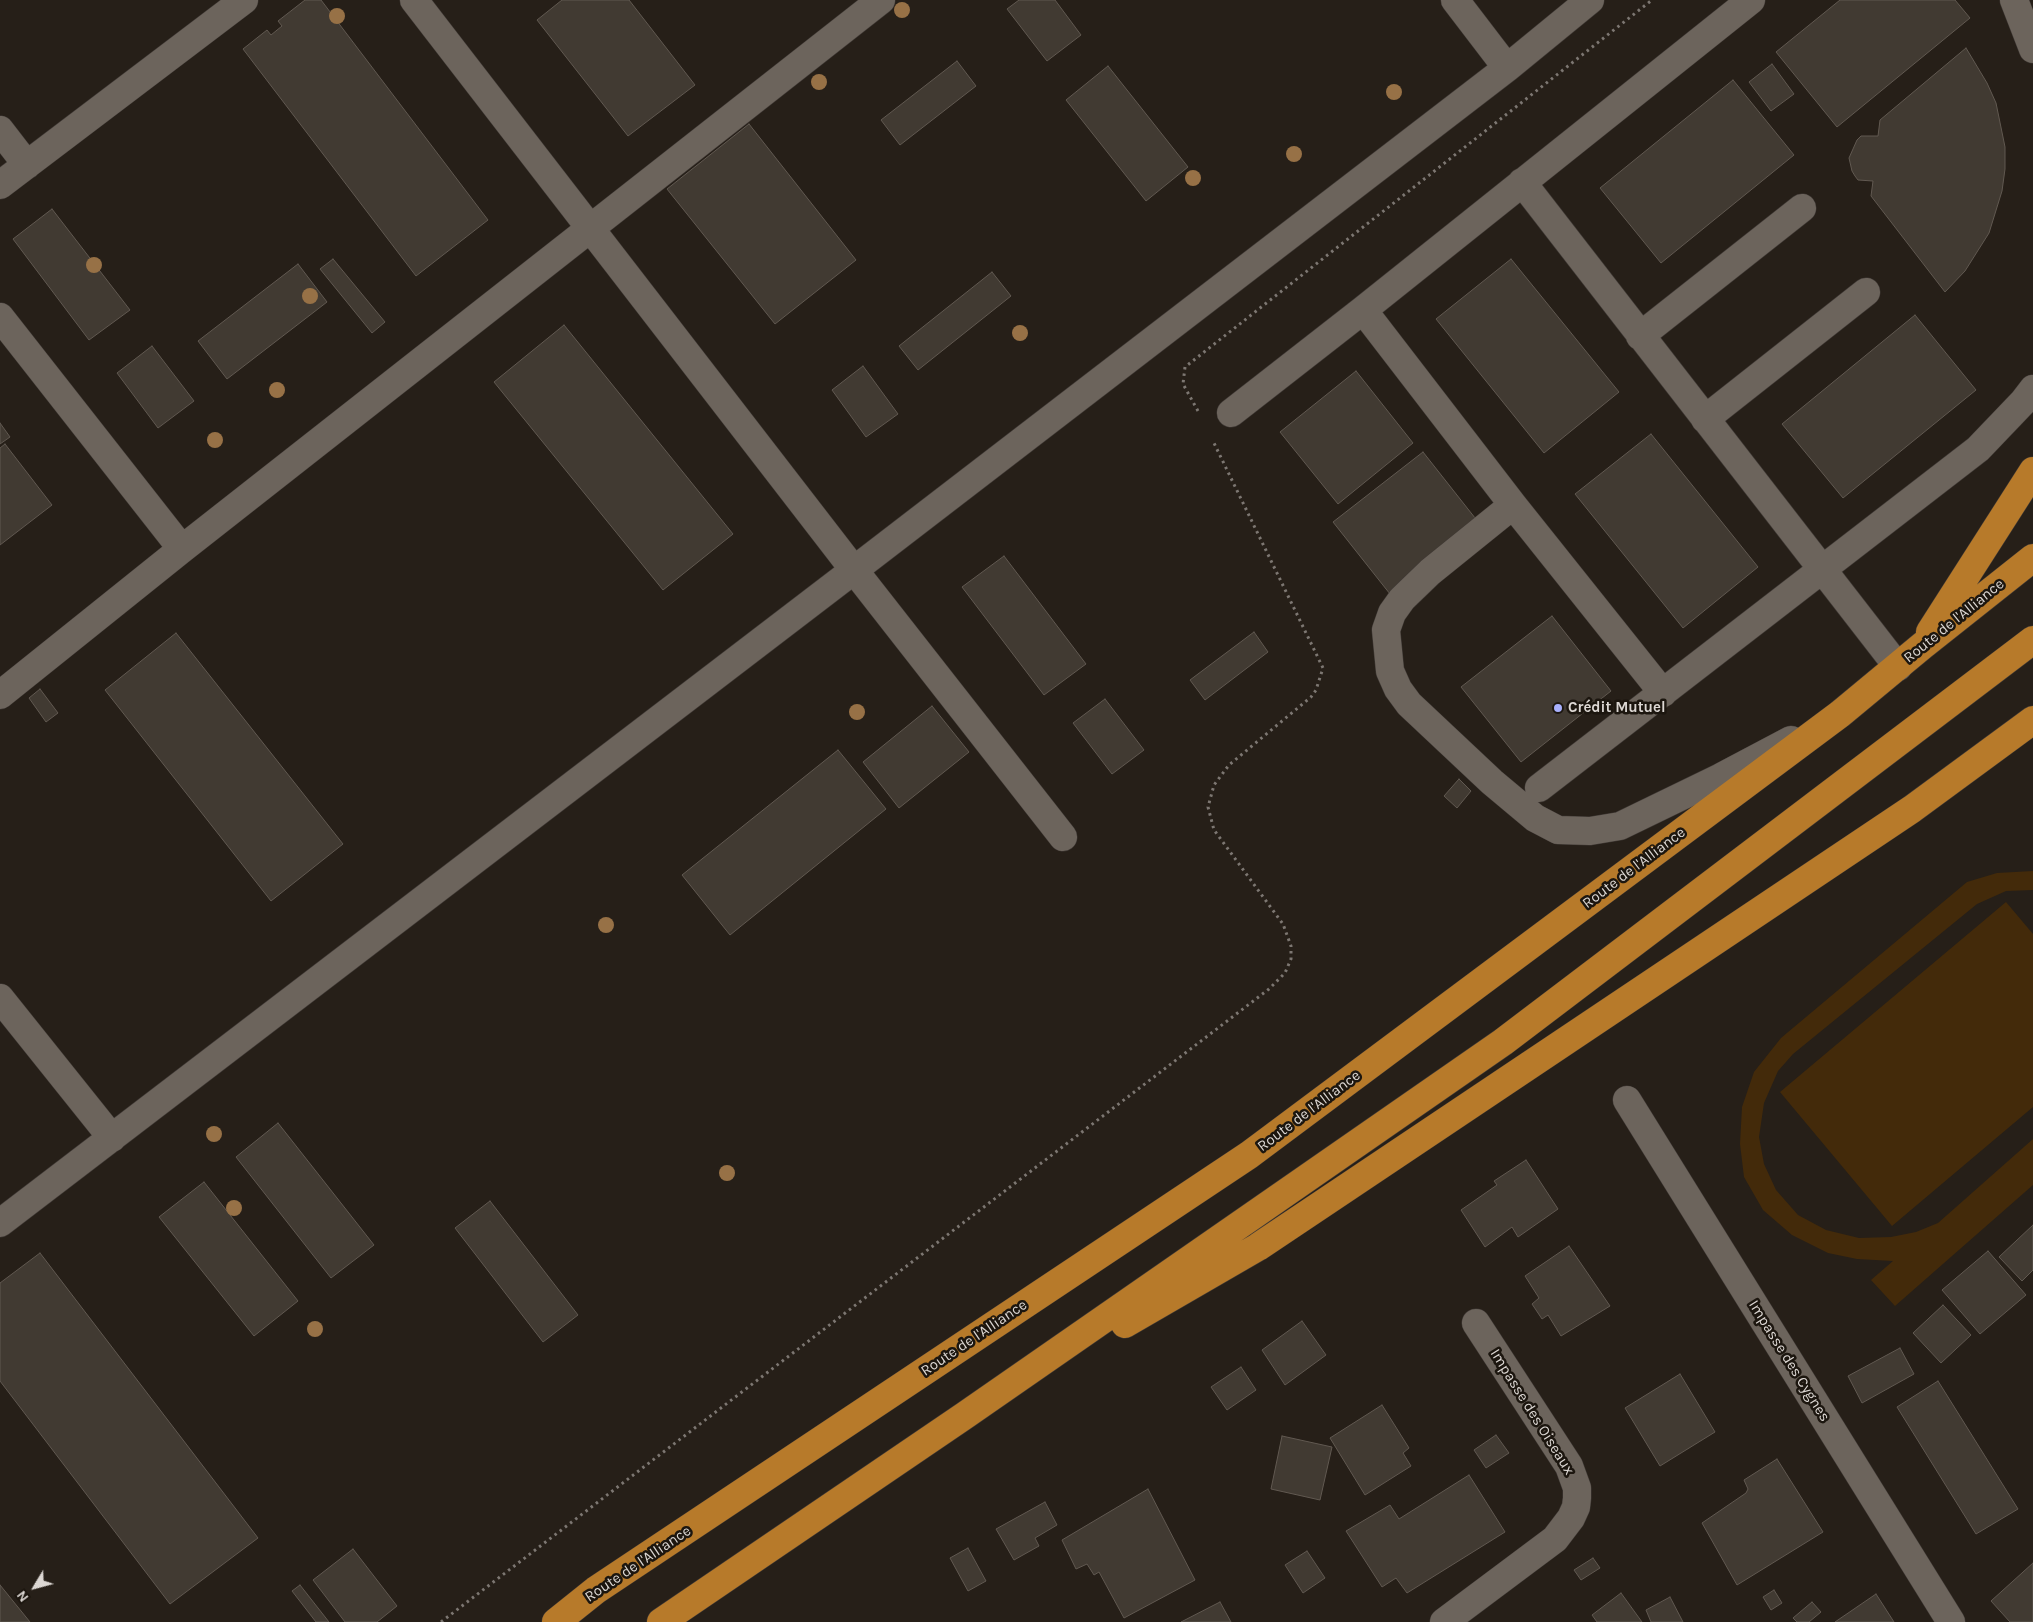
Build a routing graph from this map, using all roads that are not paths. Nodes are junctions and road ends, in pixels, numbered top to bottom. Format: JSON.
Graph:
{"nodes":[{"id":1,"x":244,"y":0,"type":"edge"},
{"id":2,"x":414,"y":0,"type":"edge"},
{"id":3,"x":881,"y":0,"type":"edge"},
{"id":4,"x":1455,"y":0,"type":"edge"},
{"id":5,"x":1590,"y":0,"type":"edge"},
{"id":6,"x":1752,"y":0,"type":"edge"},
{"id":7,"x":2014,"y":0,"type":"edge"},
{"id":8,"x":2033,"y":49,"type":"edge"},
{"id":9,"x":1507,"y":68,"type":"junction"},
{"id":10,"x":0,"y":130,"type":"edge"},
{"id":11,"x":27,"y":165,"type":"junction"},
{"id":12,"x":1522,"y":182,"type":"junction"},
{"id":13,"x":0,"y":185,"type":"edge"},
{"id":14,"x":1802,"y":208,"type":"dead end"},
{"id":15,"x":589,"y":228,"type":"junction"},
{"id":16,"x":1866,"y":292,"type":"dead end"},
{"id":17,"x":1363,"y":310,"type":"junction"},
{"id":18,"x":0,"y":317,"type":"edge"},
{"id":19,"x":1640,"y":336,"type":"junction"},
{"id":20,"x":2033,"y":389,"type":"edge"},
{"id":21,"x":1231,"y":413,"type":"dead end"},
{"id":22,"x":1705,"y":419,"type":"junction"},
{"id":23,"x":2033,"y":471,"type":"edge"},
{"id":24,"x":1513,"y":505,"type":"junction"},
{"id":25,"x":182,"y":549,"type":"junction"},
{"id":26,"x":2033,"y":558,"type":"edge"},
{"id":27,"x":854,"y":570,"type":"junction"},
{"id":28,"x":1821,"y":570,"type":"junction"},
{"id":29,"x":2033,"y":640,"type":"edge"},
{"id":30,"x":1922,"y":646,"type":"junction"},
{"id":31,"x":1898,"y":666,"type":"junction"},
{"id":32,"x":1663,"y":693,"type":"junction"},
{"id":33,"x":0,"y":695,"type":"edge"},
{"id":34,"x":1840,"y":714,"type":"junction"},
{"id":35,"x":2033,"y":720,"type":"edge"},
{"id":36,"x":1539,"y":788,"type":"dead end"},
{"id":37,"x":1063,"y":837,"type":"dead end"},
{"id":38,"x":0,"y":998,"type":"edge"},
{"id":39,"x":1627,"y":1100,"type":"dead end"},
{"id":40,"x":112,"y":1138,"type":"junction"},
{"id":41,"x":0,"y":1223,"type":"edge"},
{"id":42,"x":1476,"y":1323,"type":"dead end"},
{"id":43,"x":964,"y":1416,"type":"junction"},
{"id":44,"x":556,"y":1622,"type":"edge"},
{"id":45,"x":661,"y":1622,"type":"edge"},
{"id":46,"x":1444,"y":1622,"type":"edge"},
{"id":47,"x":1951,"y":1622,"type":"edge"}],
"edges":[{"from":1,"to":11,"type":"street"},
{"from":2,"to":15,"type":"street"},
{"from":3,"to":15,"type":"street"},
{"from":4,"to":9,"type":"street"},
{"from":5,"to":9,"type":"street"},
{"from":6,"to":12,"type":"street"},
{"from":7,"to":8,"type":"street"},
{"from":9,"to":27,"type":"street"},
{"from":10,"to":11,"type":"street"},
{"from":11,"to":13,"type":"street"},
{"from":12,"to":17,"type":"street"},
{"from":12,"to":19,"type":"street"},
{"from":14,"to":19,"type":"street"},
{"from":15,"to":25,"type":"street"},
{"from":15,"to":27,"type":"street"},
{"from":16,"to":22,"type":"street"},
{"from":17,"to":21,"type":"street"},
{"from":17,"to":24,"type":"street"},
{"from":18,"to":25,"type":"street"},
{"from":19,"to":22,"type":"street"},
{"from":20,"to":28,"type":"street"},
{"from":22,"to":28,"type":"street"},
{"from":23,"to":30,"type":"highway"},
{"from":24,"to":32,"type":"street"},
{"from":24,"to":34,"type":"street"},
{"from":25,"to":33,"type":"street"},
{"from":26,"to":30,"type":"highway","name":"Route de l'Alliance"},
{"from":27,"to":37,"type":"street"},
{"from":27,"to":40,"type":"street"},
{"from":28,"to":31,"type":"street"},
{"from":28,"to":32,"type":"street"},
{"from":29,"to":43,"type":"highway"},
{"from":30,"to":31,"type":"highway","name":"Route de l'Alliance"},
{"from":31,"to":34,"type":"highway","name":"Route de l'Alliance"},
{"from":32,"to":36,"type":"street"},
{"from":34,"to":44,"type":"highway","name":"Route de l'Alliance"},
{"from":35,"to":43,"type":"highway"},
{"from":38,"to":40,"type":"street"},
{"from":39,"to":47,"type":"street","name":"Impasse des Cygnes"},
{"from":40,"to":41,"type":"street"},
{"from":42,"to":46,"type":"street","name":"Impasse des Oiseaux"},
{"from":43,"to":45,"type":"highway"}]}
